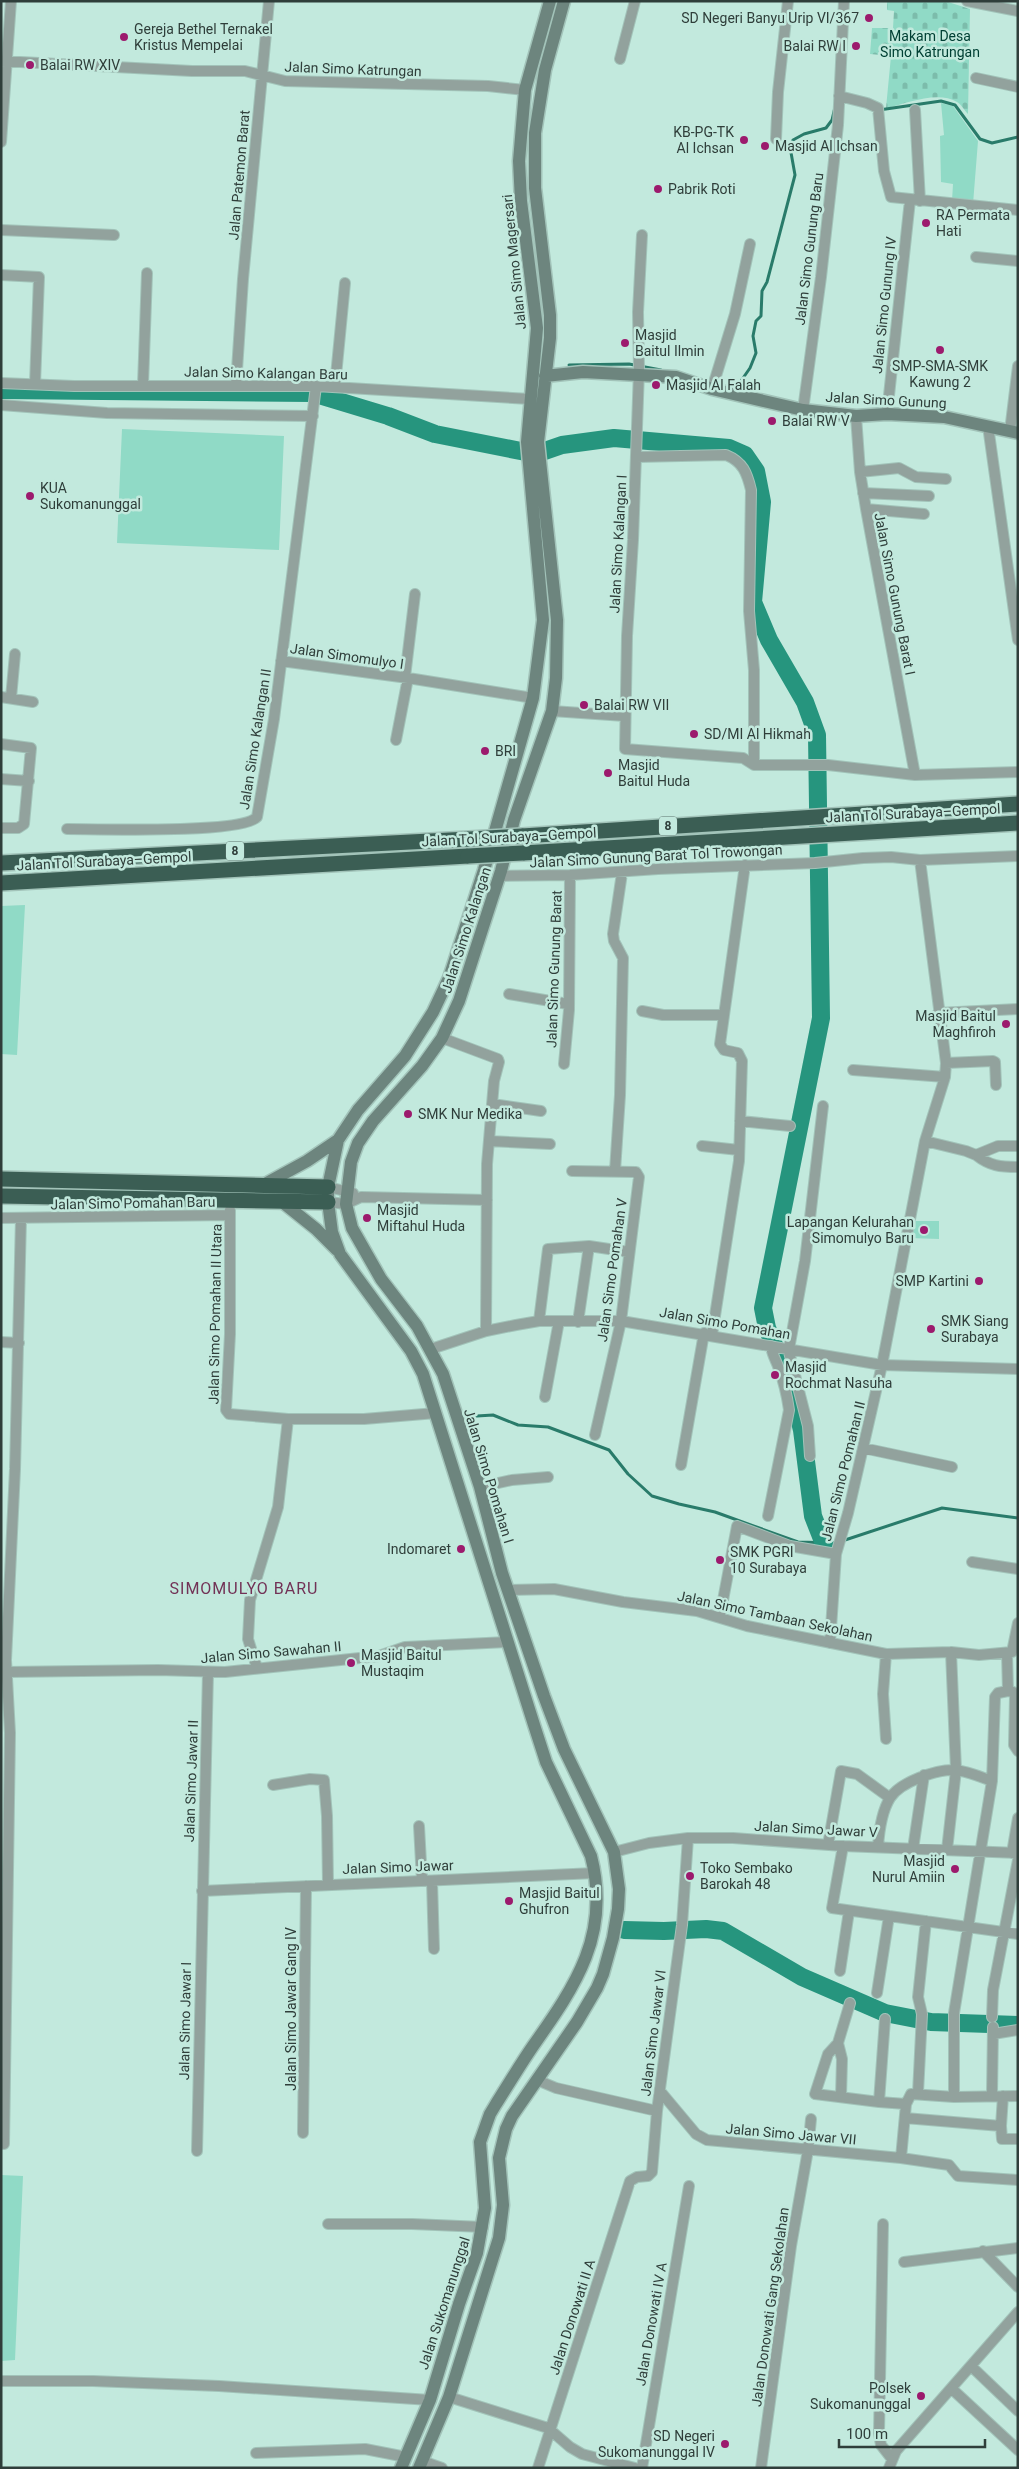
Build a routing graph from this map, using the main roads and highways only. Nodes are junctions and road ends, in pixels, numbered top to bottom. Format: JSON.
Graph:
{"nodes":[{"id":1,"x":550,"y":1,"type":"edge"},
{"id":2,"x":564,"y":1,"type":"edge"},
{"id":3,"x":550,"y":376,"type":"junction"},
{"id":4,"x":1014,"y":432,"type":"edge"},
{"id":5,"x":533,"y":442,"type":"junction"},
{"id":6,"x":534,"y":460,"type":"junction"},
{"id":7,"x":543,"y":620,"type":"junction"},
{"id":8,"x":558,"y":620,"type":"junction"},
{"id":9,"x":1018,"y":804,"type":"edge"},
{"id":10,"x":1018,"y":823,"type":"edge"},
{"id":11,"x":1,"y":863,"type":"edge"},
{"id":12,"x":1,"y":883,"type":"edge"},
{"id":13,"x":338,"y":1140,"type":"junction"},
{"id":14,"x":6,"y":1179,"type":"edge"},
{"id":15,"x":265,"y":1184,"type":"junction"},
{"id":16,"x":231,"y":1192,"type":"junction"},
{"id":17,"x":328,"y":1195,"type":"junction"},
{"id":18,"x":6,"y":1196,"type":"edge"},
{"id":19,"x":281,"y":1201,"type":"junction"},
{"id":20,"x":352,"y":1228,"type":"joint"},
{"id":21,"x":340,"y":1254,"type":"junction"},
{"id":22,"x":562,"y":1743,"type":"junction"},
{"id":23,"x":540,"y":1744,"type":"junction"},
{"id":24,"x":467,"y":2280,"type":"junction"},
{"id":25,"x":484,"y":2286,"type":"junction"},
{"id":26,"x":404,"y":2462,"type":"edge"},
{"id":27,"x":420,"y":2464,"type":"edge"}],
"edges":[{"from":1,"to":5,"type":"main road","name":"Jalan Simo Magersari"},
{"from":2,"to":3,"type":"main road","name":"Jalan Simo Magersari"},
{"from":3,"to":4,"type":"main road","name":"Jalan Simo Gunung"},
{"from":3,"to":5,"type":"main road","name":"Jalan Simo Magersari"},
{"from":5,"to":6,"type":"main road","name":"Jalan Simo Magersari"},
{"from":6,"to":7,"type":"main road","name":"Jalan Simo Kalangan"},
{"from":6,"to":8,"type":"main road","name":"Jalan Simo Kalangan"},
{"from":7,"to":8,"type":"main road"},
{"from":7,"to":13,"type":"main road","name":"Jalan Simo Kalangan"},
{"from":8,"to":20,"type":"main road","name":"Jalan Simo Kalangan"},
{"from":9,"to":11,"type":"highway","name":"Jalan Tol Surabaya–Gempol","number":"8","bridge":true},
{"from":10,"to":12,"type":"highway","name":"Jalan Tol Surabaya–Gempol","number":"8","bridge":true},
{"from":13,"to":15,"type":"main road"},
{"from":13,"to":17,"type":"main road","name":"Jalan Simo Kalangan"},
{"from":14,"to":16,"type":"highway"},
{"from":14,"to":18,"type":"highway"},
{"from":15,"to":16,"type":"highway"},
{"from":15,"to":17,"type":"highway"},
{"from":16,"to":18,"type":"highway"},
{"from":16,"to":19,"type":"highway"},
{"from":17,"to":19,"type":"highway"},
{"from":17,"to":21,"type":"main road"},
{"from":19,"to":21,"type":"main road"},
{"from":20,"to":22,"type":"main road","name":"Jalan Simo Pomahan I"},
{"from":21,"to":23,"type":"main road"},
{"from":22,"to":23,"type":"main road"},
{"from":22,"to":25,"type":"main road","name":"Jalan Simo Pomahan I"},
{"from":23,"to":24,"type":"main road","name":"Jalan Sukomanunggal"},
{"from":24,"to":25,"type":"main road"},
{"from":24,"to":26,"type":"main road","name":"Jalan Sukomanunggal"},
{"from":25,"to":27,"type":"main road"}]}
